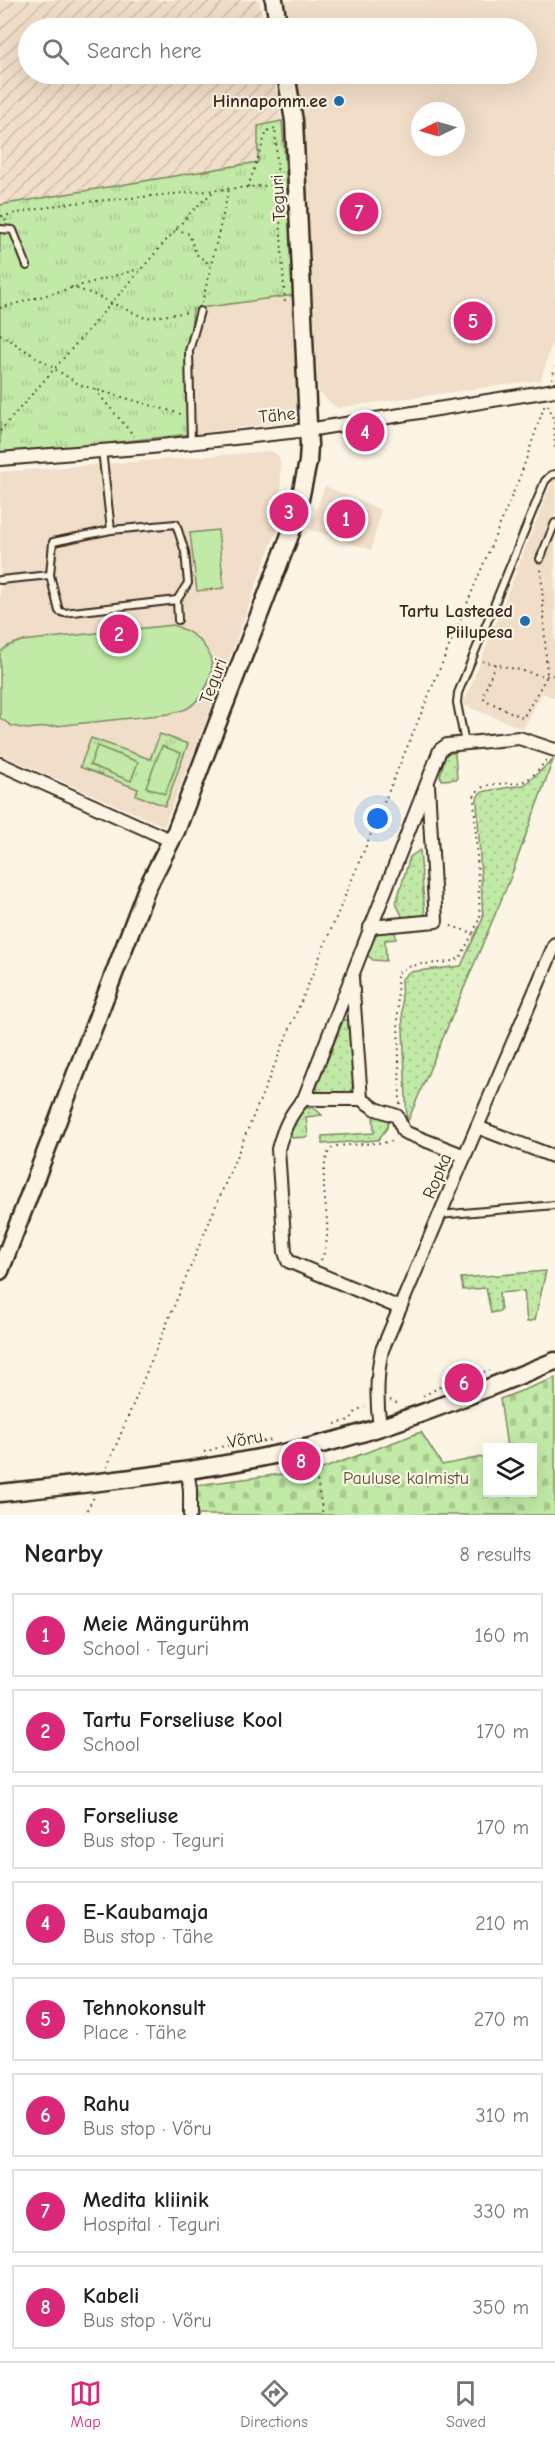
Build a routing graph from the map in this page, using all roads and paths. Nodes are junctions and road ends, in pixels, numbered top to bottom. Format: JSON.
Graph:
{"nodes":[{"id":1,"x":274,"y":0,"type":"edge"},
{"id":2,"x":277,"y":18,"type":"edge"},
{"id":3,"x":288,"y":84,"type":"edge"},
{"id":4,"x":297,"y":182,"type":"junction"},
{"id":5,"x":279,"y":184,"type":"junction"},
{"id":6,"x":248,"y":187,"type":"junction"},
{"id":7,"x":229,"y":189,"type":"junction"},
{"id":8,"x":214,"y":190,"type":"junction"},
{"id":9,"x":0,"y":229,"type":"edge"},
{"id":10,"x":176,"y":229,"type":"junction"},
{"id":11,"x":13,"y":230,"type":"junction"},
{"id":12,"x":211,"y":265,"type":"junction"},
{"id":13,"x":27,"y":266,"type":"dead end"},
{"id":14,"x":141,"y":268,"type":"junction"},
{"id":15,"x":71,"y":287,"type":"junction"},
{"id":16,"x":112,"y":302,"type":"junction"},
{"id":17,"x":285,"y":305,"type":"dead end"},
{"id":18,"x":0,"y":308,"type":"edge"},
{"id":19,"x":200,"y":311,"type":"junction"},
{"id":20,"x":0,"y":334,"type":"edge"},
{"id":21,"x":53,"y":369,"type":"junction"},
{"id":22,"x":95,"y":389,"type":"junction"},
{"id":23,"x":555,"y":390,"type":"edge"},
{"id":24,"x":190,"y":417,"type":"junction"},
{"id":25,"x":308,"y":430,"type":"junction"},
{"id":26,"x":0,"y":431,"type":"edge"},
{"id":27,"x":136,"y":438,"type":"dead end"},
{"id":28,"x":191,"y":442,"type":"junction"},
{"id":29,"x":102,"y":450,"type":"junction"},
{"id":30,"x":555,"y":451,"type":"edge"},
{"id":31,"x":0,"y":459,"type":"edge"},
{"id":32,"x":555,"y":474,"type":"edge"},
{"id":33,"x":555,"y":523,"type":"edge"},
{"id":34,"x":111,"y":530,"type":"junction"},
{"id":35,"x":540,"y":559,"type":"joint"},
{"id":36,"x":50,"y":575,"type":"junction"},
{"id":37,"x":0,"y":580,"type":"edge"},
{"id":38,"x":177,"y":600,"type":"junction"},
{"id":39,"x":178,"y":620,"type":"dead end"},
{"id":40,"x":472,"y":658,"type":"junction"},
{"id":41,"x":495,"y":664,"type":"junction"},
{"id":42,"x":555,"y":675,"type":"edge"},
{"id":43,"x":547,"y":676,"type":"junction"},
{"id":44,"x":465,"y":743,"type":"junction"},
{"id":45,"x":555,"y":750,"type":"edge"},
{"id":46,"x":0,"y":764,"type":"edge"},
{"id":47,"x":427,"y":781,"type":"junction"},
{"id":48,"x":170,"y":840,"type":"junction"},
{"id":49,"x":436,"y":921,"type":"junction"},
{"id":50,"x":370,"y":927,"type":"junction"},
{"id":51,"x":473,"y":933,"type":"junction"},
{"id":52,"x":555,"y":944,"type":"edge"},
{"id":53,"x":352,"y":974,"type":"junction"},
{"id":54,"x":304,"y":1099,"type":"junction"},
{"id":55,"x":361,"y":1099,"type":"junction"},
{"id":56,"x":477,"y":1127,"type":"junction"},
{"id":57,"x":402,"y":1128,"type":"junction"},
{"id":58,"x":465,"y":1156,"type":"junction"},
{"id":59,"x":555,"y":1157,"type":"edge"},
{"id":60,"x":555,"y":1205,"type":"edge"},
{"id":61,"x":440,"y":1215,"type":"junction"},
{"id":62,"x":0,"y":1271,"type":"edge"},
{"id":63,"x":315,"y":1272,"type":"junction"},
{"id":64,"x":400,"y":1308,"type":"junction"},
{"id":65,"x":555,"y":1361,"type":"edge"},
{"id":66,"x":496,"y":1370,"type":"dead end"},
{"id":67,"x":419,"y":1398,"type":"dead end"},
{"id":68,"x":376,"y":1404,"type":"junction"},
{"id":69,"x":402,"y":1405,"type":"dead end"},
{"id":70,"x":330,"y":1426,"type":"dead end"},
{"id":71,"x":380,"y":1427,"type":"junction"},
{"id":72,"x":279,"y":1438,"type":"dead end"},
{"id":73,"x":201,"y":1453,"type":"dead end"},
{"id":74,"x":314,"y":1463,"type":"dead end"},
{"id":75,"x":187,"y":1470,"type":"junction"},
{"id":76,"x":101,"y":1482,"type":"junction"},
{"id":77,"x":0,"y":1493,"type":"edge"},
{"id":78,"x":84,"y":1515,"type":"edge"},
{"id":79,"x":190,"y":1515,"type":"edge"},
{"id":80,"x":323,"y":1515,"type":"edge"}],
"edges":[{"from":1,"to":2,"type":"street"},
{"from":3,"to":4,"type":"street","name":"Teguri"},
{"from":4,"to":5,"type":"path"},
{"from":4,"to":25,"type":"street","name":"Teguri"},
{"from":5,"to":6,"type":"path"},
{"from":5,"to":6,"type":"path"},
{"from":5,"to":17,"type":"path"},
{"from":6,"to":7,"type":"path"},
{"from":7,"to":8,"type":"path"},
{"from":7,"to":12,"type":"path"},
{"from":8,"to":10,"type":"path"},
{"from":8,"to":11,"type":"path"},
{"from":9,"to":11,"type":"lane"},
{"from":10,"to":12,"type":"path"},
{"from":10,"to":14,"type":"path"},
{"from":11,"to":13,"type":"lane"},
{"from":12,"to":19,"type":"path"},
{"from":14,"to":15,"type":"path"},
{"from":14,"to":16,"type":"path"},
{"from":15,"to":16,"type":"path"},
{"from":15,"to":18,"type":"path"},
{"from":16,"to":19,"type":"path"},
{"from":16,"to":21,"type":"path"},
{"from":19,"to":24,"type":"lane"},
{"from":20,"to":21,"type":"path"},
{"from":21,"to":22,"type":"path"},
{"from":21,"to":26,"type":"path"},
{"from":22,"to":24,"type":"path"},
{"from":22,"to":27,"type":"path"},
{"from":23,"to":25,"type":"street","name":"Tähe"},
{"from":24,"to":28,"type":"lane"},
{"from":25,"to":28,"type":"street","name":"Tähe"},
{"from":25,"to":48,"type":"street","name":"Teguri"},
{"from":28,"to":29,"type":"street","name":"Tähe"},
{"from":29,"to":31,"type":"street","name":"Tähe"},
{"from":29,"to":34,"type":"lane"},
{"from":30,"to":76,"type":"path"},
{"from":32,"to":40,"type":"lane"},
{"from":33,"to":35,"type":"lane"},
{"from":34,"to":36,"type":"lane"},
{"from":34,"to":38,"type":"lane"},
{"from":35,"to":43,"type":"path"},
{"from":36,"to":37,"type":"lane"},
{"from":36,"to":38,"type":"lane"},
{"from":38,"to":39,"type":"lane"},
{"from":40,"to":41,"type":"path"},
{"from":40,"to":44,"type":"lane"},
{"from":41,"to":43,"type":"path"},
{"from":41,"to":43,"type":"path"},
{"from":42,"to":43,"type":"path"},
{"from":44,"to":45,"type":"street"},
{"from":44,"to":47,"type":"street"},
{"from":45,"to":51,"type":"path"},
{"from":46,"to":48,"type":"street"},
{"from":47,"to":49,"type":"street"},
{"from":47,"to":50,"type":"street"},
{"from":48,"to":62,"type":"street","name":"Teguri"},
{"from":49,"to":50,"type":"street"},
{"from":49,"to":51,"type":"path"},
{"from":50,"to":53,"type":"street"},
{"from":51,"to":57,"type":"path"},
{"from":52,"to":56,"type":"street","name":"Ropka"},
{"from":53,"to":54,"type":"street"},
{"from":53,"to":55,"type":"street"},
{"from":54,"to":55,"type":"street"},
{"from":54,"to":63,"type":"street"},
{"from":55,"to":57,"type":"street"},
{"from":56,"to":58,"type":"street","name":"Ropka"},
{"from":56,"to":59,"type":"street"},
{"from":57,"to":58,"type":"street"},
{"from":57,"to":63,"type":"path"},
{"from":58,"to":61,"type":"street","name":"Ropka"},
{"from":60,"to":61,"type":"lane"},
{"from":61,"to":64,"type":"street","name":"Ropka"},
{"from":63,"to":64,"type":"street"},
{"from":64,"to":68,"type":"street","name":"Ropka"},
{"from":65,"to":71,"type":"street","name":"Võru"},
{"from":66,"to":67,"type":"path"},
{"from":68,"to":69,"type":"path"},
{"from":68,"to":70,"type":"path"},
{"from":68,"to":71,"type":"street","name":"Ropka"},
{"from":71,"to":75,"type":"street","name":"Võru"},
{"from":72,"to":73,"type":"path"},
{"from":74,"to":80,"type":"path"},
{"from":75,"to":76,"type":"street","name":"Võru"},
{"from":75,"to":79,"type":"street"},
{"from":76,"to":77,"type":"street","name":"Võru"},
{"from":76,"to":78,"type":"path"}]}
